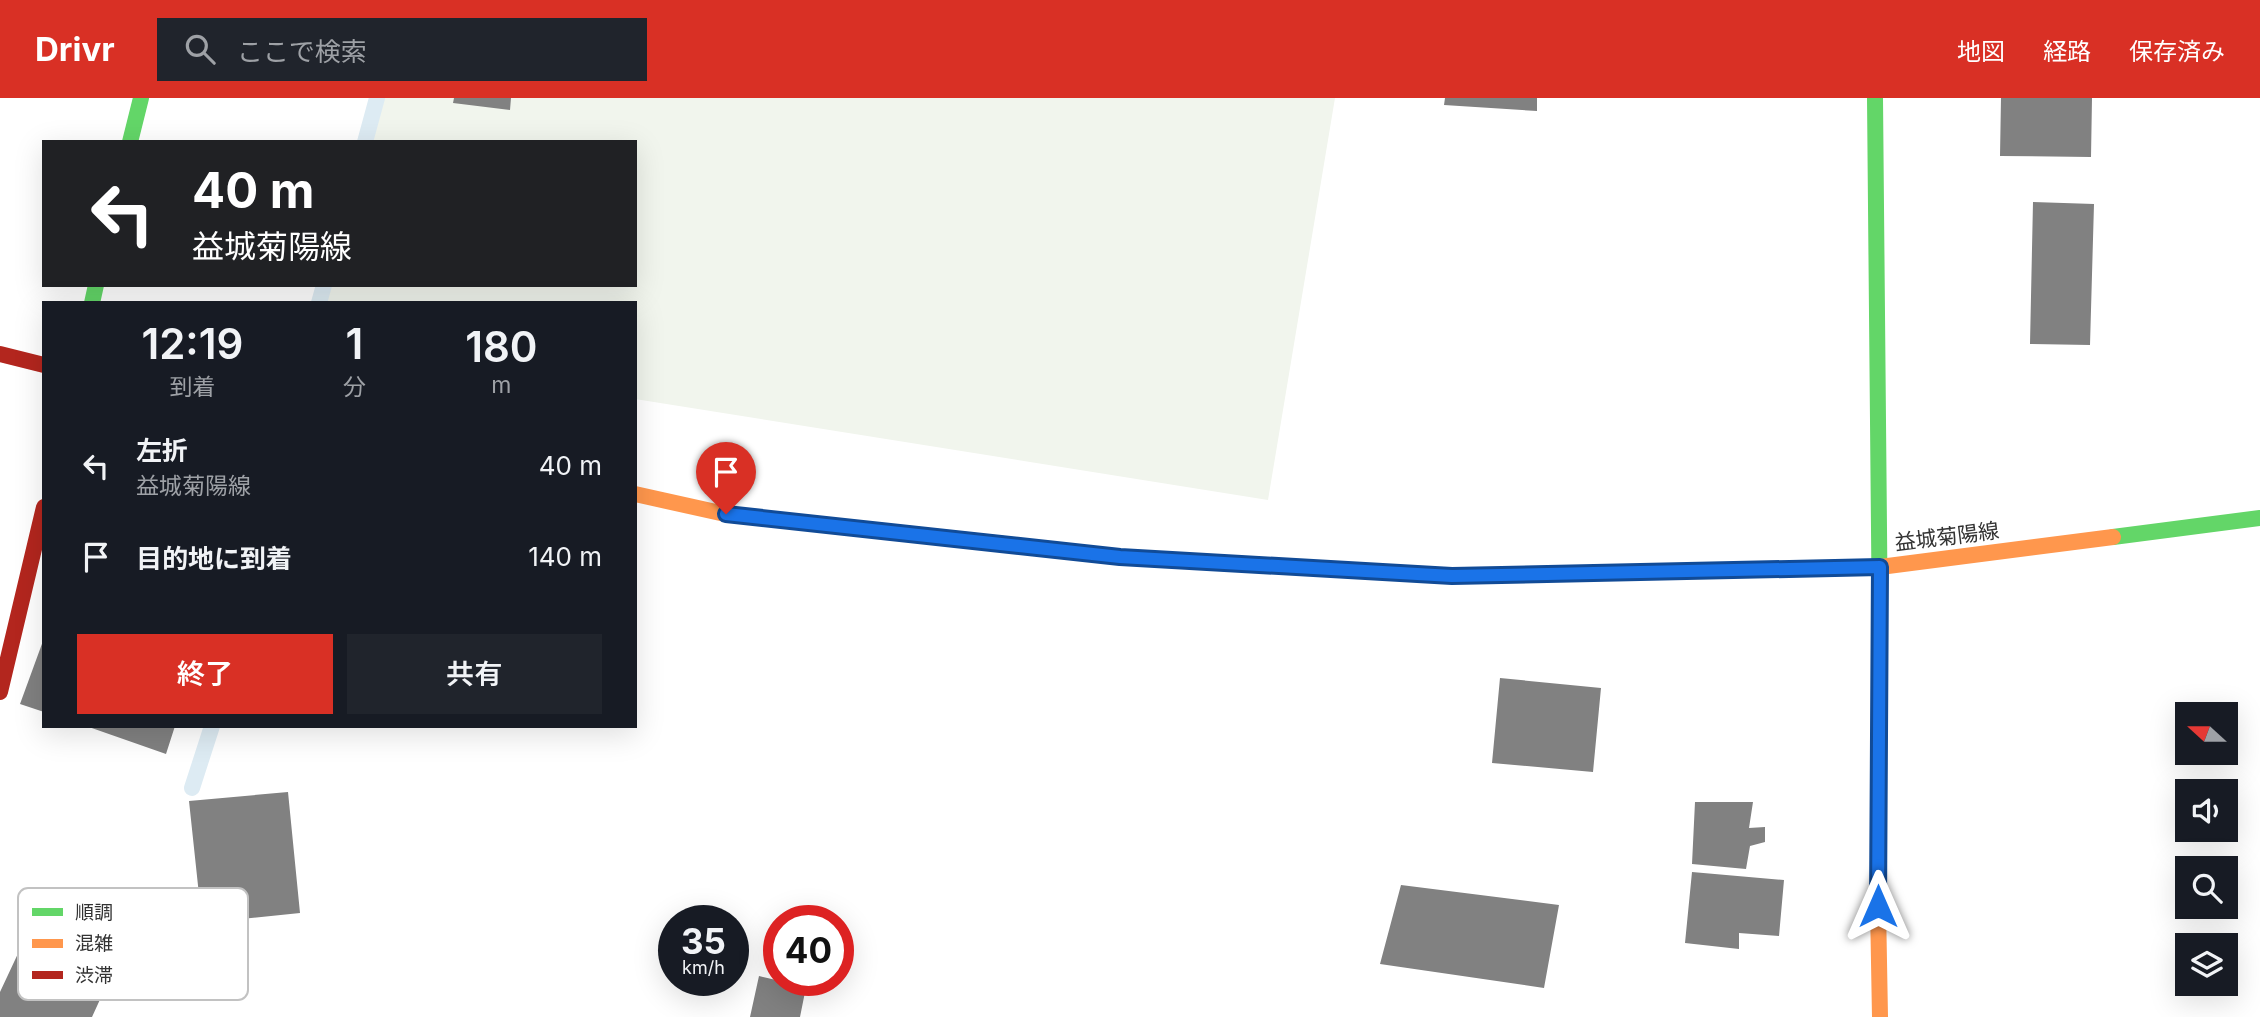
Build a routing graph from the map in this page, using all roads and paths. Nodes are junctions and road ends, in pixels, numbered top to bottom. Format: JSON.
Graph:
{"nodes":[{"id":1,"x":141,"y":98,"type":"edge"},
{"id":2,"x":1875,"y":98,"type":"edge"},
{"id":3,"x":130,"y":140,"type":"edge"},
{"id":4,"x":0,"y":354,"type":"edge"},
{"id":5,"x":42,"y":364,"type":"edge"},
{"id":6,"x":637,"y":494,"type":"edge"},
{"id":7,"x":42,"y":515,"type":"edge"},
{"id":8,"x":2260,"y":518,"type":"edge"},
{"id":9,"x":1880,"y":567,"type":"junction"},
{"id":10,"x":0,"y":692,"type":"edge"},
{"id":11,"x":1880,"y":1017,"type":"edge"}],
"edges":[{"from":1,"to":3,"type":"main road"},
{"from":2,"to":9,"type":"main road"},
{"from":4,"to":5,"type":"main road"},
{"from":6,"to":9,"type":"main road","name":"益城菊陽線"},
{"from":7,"to":10,"type":"main road"},
{"from":8,"to":9,"type":"main road","name":"益城菊陽線"},
{"from":9,"to":11,"type":"main road"}]}
